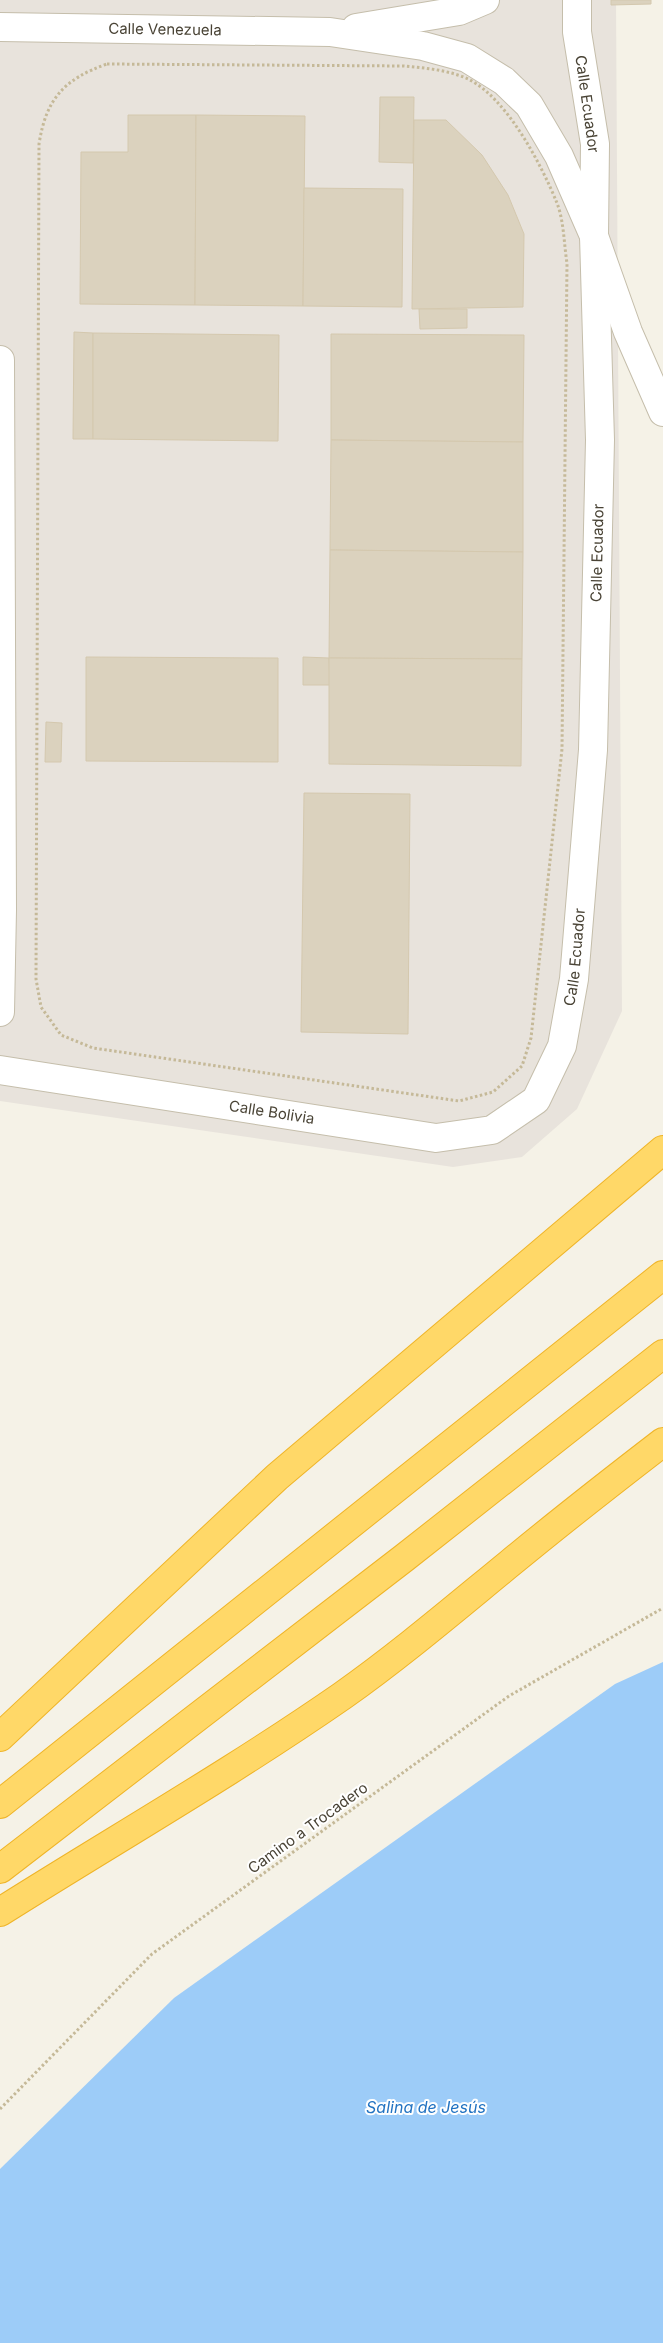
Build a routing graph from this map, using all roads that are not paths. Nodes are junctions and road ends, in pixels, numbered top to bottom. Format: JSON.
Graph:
{"nodes":[{"id":1,"x":485,"y":0,"type":"edge"},
{"id":2,"x":577,"y":0,"type":"edge"},
{"id":3,"x":0,"y":27,"type":"edge"},
{"id":4,"x":330,"y":32,"type":"junction"},
{"id":5,"x":594,"y":236,"type":"junction"},
{"id":6,"x":0,"y":360,"type":"edge"},
{"id":7,"x":663,"y":412,"type":"edge"},
{"id":8,"x":0,"y":1012,"type":"edge"},
{"id":9,"x":0,"y":1070,"type":"edge"},
{"id":10,"x":536,"y":1100,"type":"joint"},
{"id":11,"x":663,"y":1150,"type":"edge"},
{"id":12,"x":663,"y":1275,"type":"edge"},
{"id":13,"x":663,"y":1354,"type":"edge"},
{"id":14,"x":663,"y":1442,"type":"edge"},
{"id":15,"x":0,"y":1737,"type":"edge"},
{"id":16,"x":0,"y":1804,"type":"edge"},
{"id":17,"x":0,"y":1869,"type":"edge"},
{"id":18,"x":0,"y":1912,"type":"edge"}],
"edges":[{"from":1,"to":4,"type":"street"},
{"from":2,"to":5,"type":"street","name":"Calle Ecuador"},
{"from":3,"to":4,"type":"street","name":"Calle Venezuela"},
{"from":4,"to":5,"type":"street"},
{"from":5,"to":7,"type":"street"},
{"from":5,"to":10,"type":"street","name":"Calle Ecuador"},
{"from":6,"to":8,"type":"street"},
{"from":9,"to":10,"type":"street","name":"Calle Bolivia"},
{"from":11,"to":15,"type":"highway"},
{"from":12,"to":16,"type":"highway"},
{"from":13,"to":17,"type":"highway"},
{"from":14,"to":18,"type":"highway"}]}
